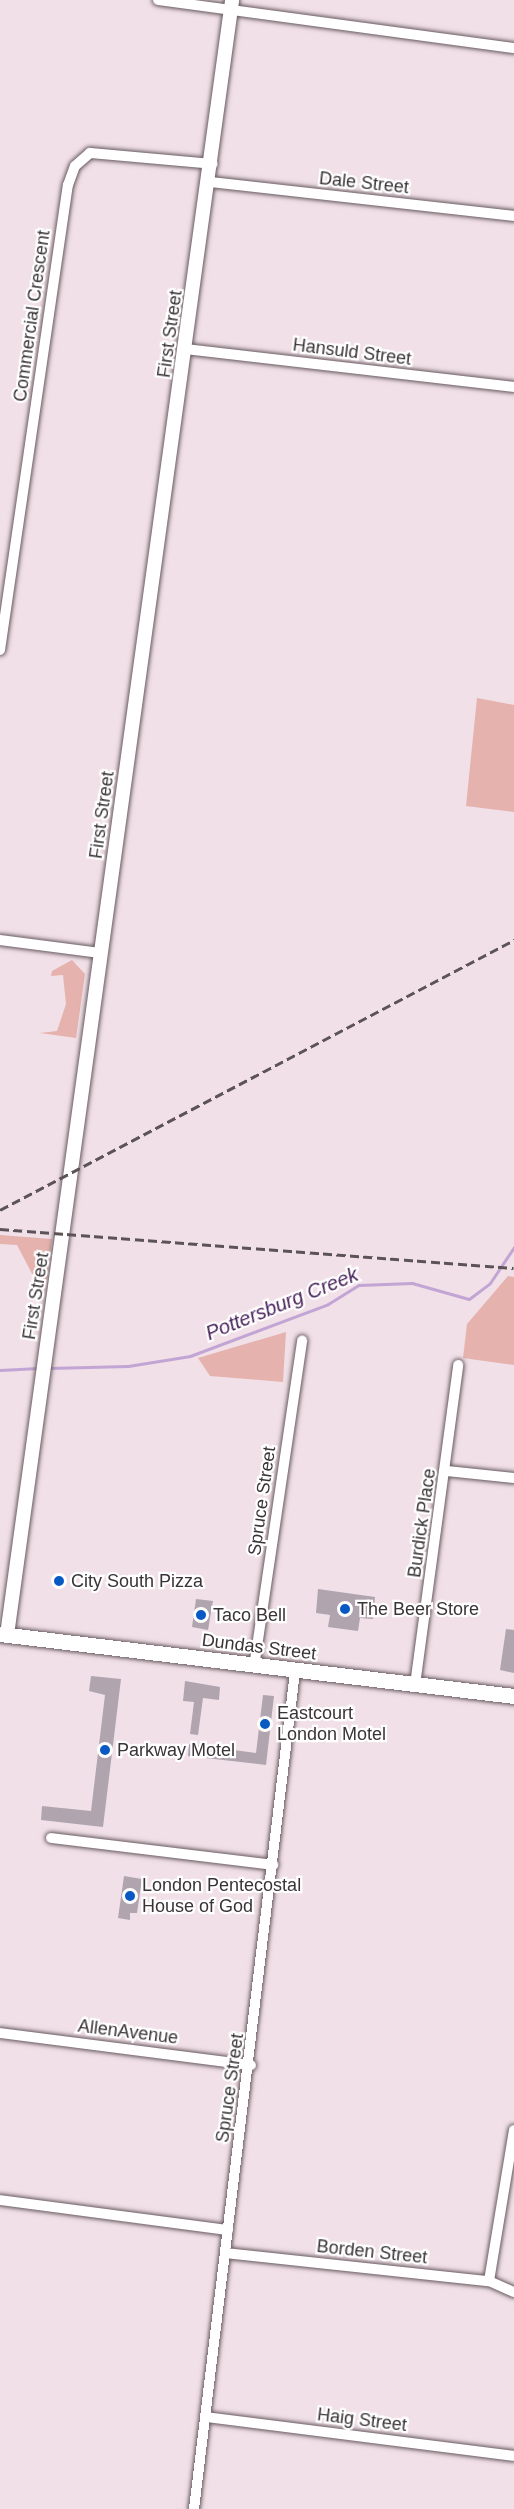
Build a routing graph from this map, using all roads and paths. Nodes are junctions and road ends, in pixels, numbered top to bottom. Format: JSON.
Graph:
{"nodes":[{"id":1,"x":158,"y":0,"type":"edge"},
{"id":2,"x":231,"y":5,"type":"edge"},
{"id":3,"x":514,"y":48,"type":"edge"},
{"id":4,"x":213,"y":164,"type":"junction"},
{"id":5,"x":211,"y":182,"type":"junction"},
{"id":6,"x":514,"y":216,"type":"edge"},
{"id":7,"x":186,"y":349,"type":"junction"},
{"id":8,"x":514,"y":387,"type":"edge"},
{"id":9,"x":0,"y":650,"type":"edge"},
{"id":10,"x":0,"y":940,"type":"edge"},
{"id":11,"x":100,"y":953,"type":"junction"},
{"id":12,"x":302,"y":1341,"type":"dead end"},
{"id":13,"x":459,"y":1365,"type":"dead end"},
{"id":14,"x":447,"y":1471,"type":"junction"},
{"id":15,"x":514,"y":1478,"type":"edge"},
{"id":16,"x":4,"y":1634,"type":"edge"},
{"id":17,"x":254,"y":1667,"type":"junction"},
{"id":18,"x":295,"y":1672,"type":"junction"},
{"id":19,"x":415,"y":1685,"type":"junction"},
{"id":20,"x":514,"y":1696,"type":"edge"},
{"id":21,"x":51,"y":1838,"type":"dead end"},
{"id":22,"x":273,"y":1865,"type":"junction"},
{"id":23,"x":0,"y":2033,"type":"edge"},
{"id":24,"x":251,"y":2065,"type":"junction"},
{"id":25,"x":514,"y":2130,"type":"edge"},
{"id":26,"x":0,"y":2200,"type":"edge"},
{"id":27,"x":228,"y":2230,"type":"junction"},
{"id":28,"x":225,"y":2253,"type":"junction"},
{"id":29,"x":489,"y":2281,"type":"junction"},
{"id":30,"x":514,"y":2292,"type":"edge"},
{"id":31,"x":206,"y":2417,"type":"junction"},
{"id":32,"x":514,"y":2456,"type":"edge"},
{"id":33,"x":194,"y":2509,"type":"edge"}],
"edges":[{"from":1,"to":2,"type":"street"},
{"from":2,"to":3,"type":"street"},
{"from":2,"to":4,"type":"street","name":"First Street"},
{"from":4,"to":5,"type":"street","name":"First Street"},
{"from":4,"to":9,"type":"street","name":"Commercial Crescent"},
{"from":5,"to":6,"type":"street","name":"Dale Street"},
{"from":5,"to":7,"type":"street","name":"First Street"},
{"from":7,"to":8,"type":"street","name":"Hansuld Street"},
{"from":7,"to":11,"type":"street","name":"First Street"},
{"from":10,"to":11,"type":"street"},
{"from":11,"to":16,"type":"street","name":"First Street"},
{"from":12,"to":17,"type":"street","name":"Spruce Street"},
{"from":13,"to":14,"type":"street","name":"Burdick Place"},
{"from":14,"to":15,"type":"street"},
{"from":14,"to":19,"type":"street","name":"Burdick Place"},
{"from":16,"to":17,"type":"main road","name":"Dundas Street"},
{"from":17,"to":18,"type":"main road","name":"Dundas Street"},
{"from":18,"to":19,"type":"main road","name":"Dundas Street"},
{"from":18,"to":22,"type":"street","name":"Spruce Street"},
{"from":19,"to":20,"type":"main road","name":"Dundas Street"},
{"from":21,"to":22,"type":"street"},
{"from":22,"to":24,"type":"street","name":"Spruce Street"},
{"from":23,"to":24,"type":"street","name":"AllenAvenue"},
{"from":24,"to":27,"type":"street","name":"Spruce Street"},
{"from":25,"to":29,"type":"street"},
{"from":26,"to":27,"type":"street"},
{"from":27,"to":28,"type":"street","name":"Spruce Street"},
{"from":28,"to":29,"type":"street","name":"Borden Street"},
{"from":28,"to":31,"type":"street","name":"Spruce Street"},
{"from":29,"to":30,"type":"street","name":"Borden Street"},
{"from":31,"to":32,"type":"street","name":"Haig Street"},
{"from":31,"to":33,"type":"street","name":"Spruce Street"}]}
